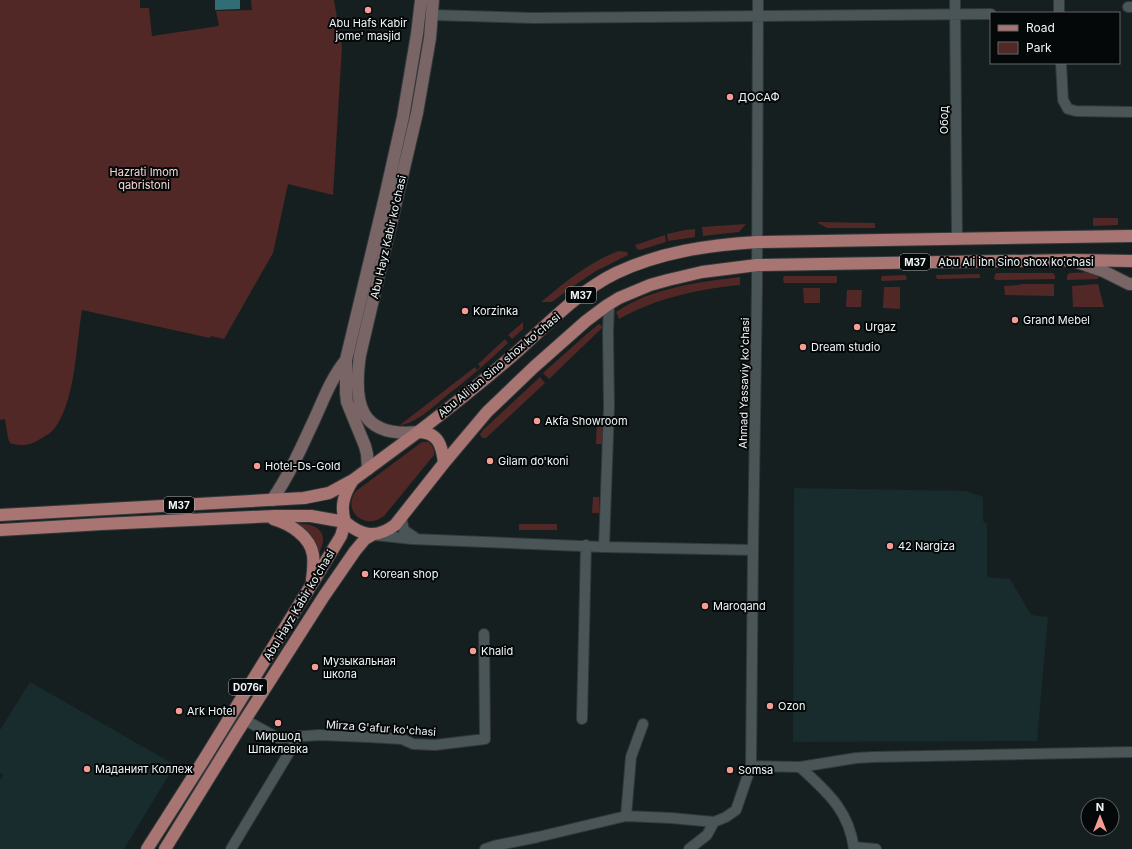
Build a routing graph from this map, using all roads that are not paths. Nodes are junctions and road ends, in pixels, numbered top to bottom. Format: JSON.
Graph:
{"nodes":[{"id":1,"x":421,"y":0,"type":"edge"},
{"id":2,"x":433,"y":0,"type":"edge"},
{"id":3,"x":758,"y":0,"type":"edge"},
{"id":4,"x":955,"y":0,"type":"edge"},
{"id":5,"x":1059,"y":0,"type":"edge"},
{"id":6,"x":1059,"y":12,"type":"edge"},
{"id":7,"x":955,"y":14,"type":"junction"},
{"id":8,"x":990,"y":14,"type":"edge"},
{"id":9,"x":432,"y":15,"type":"junction"},
{"id":10,"x":758,"y":15,"type":"junction"},
{"id":11,"x":1061,"y":64,"type":"edge"},
{"id":12,"x":1132,"y":112,"type":"edge"},
{"id":13,"x":1132,"y":236,"type":"edge"},
{"id":14,"x":957,"y":239,"type":"junction"},
{"id":15,"x":757,"y":242,"type":"junction"},
{"id":16,"x":1073,"y":260,"type":"junction"},
{"id":17,"x":1132,"y":261,"type":"edge"},
{"id":18,"x":758,"y":265,"type":"junction"},
{"id":19,"x":368,"y":272,"type":"junction"},
{"id":20,"x":380,"y":275,"type":"junction"},
{"id":21,"x":1132,"y":284,"type":"edge"},
{"id":22,"x":609,"y":304,"type":"junction"},
{"id":23,"x":346,"y":360,"type":"junction"},
{"id":24,"x":418,"y":432,"type":"junction"},
{"id":25,"x":444,"y":463,"type":"junction"},
{"id":26,"x":368,"y":469,"type":"junction"},
{"id":27,"x":353,"y":480,"type":"junction"},
{"id":28,"x":272,"y":500,"type":"junction"},
{"id":29,"x":0,"y":515,"type":"edge"},
{"id":30,"x":254,"y":517,"type":"junction"},
{"id":31,"x":401,"y":517,"type":"junction"},
{"id":32,"x":345,"y":522,"type":"junction"},
{"id":33,"x":0,"y":530,"type":"edge"},
{"id":34,"x":372,"y":535,"type":"junction"},
{"id":35,"x":416,"y":539,"type":"junction"},
{"id":36,"x":586,"y":546,"type":"junction"},
{"id":37,"x":604,"y":547,"type":"junction"},
{"id":38,"x":753,"y":550,"type":"junction"},
{"id":39,"x":311,"y":585,"type":"junction"},
{"id":40,"x":484,"y":634,"type":"dead end"},
{"id":41,"x":582,"y":719,"type":"dead end"},
{"id":42,"x":245,"y":720,"type":"junction"},
{"id":43,"x":642,"y":724,"type":"dead end"},
{"id":44,"x":299,"y":736,"type":"junction"},
{"id":45,"x":1132,"y":752,"type":"edge"},
{"id":46,"x":751,"y":766,"type":"junction"},
{"id":47,"x":800,"y":767,"type":"junction"},
{"id":48,"x":626,"y":816,"type":"junction"},
{"id":49,"x":714,"y":822,"type":"junction"},
{"id":50,"x":854,"y":848,"type":"edge"},
{"id":51,"x":147,"y":849,"type":"edge"},
{"id":52,"x":164,"y":849,"type":"edge"},
{"id":53,"x":231,"y":849,"type":"edge"},
{"id":54,"x":485,"y":849,"type":"edge"},
{"id":55,"x":689,"y":849,"type":"edge"},
{"id":56,"x":876,"y":849,"type":"edge"}],
"edges":[{"from":1,"to":19,"type":"main road","name":"Abu Hayz Kabir ko'chasi"},
{"from":2,"to":9,"type":"main road","name":"Abu Hayz Kabir ko'chasi"},
{"from":3,"to":10,"type":"street","name":"Ahmad Yassaviy ko'chasi"},
{"from":4,"to":7,"type":"street","name":"Обод"},
{"from":5,"to":6,"type":"street"},
{"from":7,"to":8,"type":"street"},
{"from":7,"to":10,"type":"street"},
{"from":7,"to":14,"type":"street","name":"Обод"},
{"from":9,"to":10,"type":"street"},
{"from":9,"to":20,"type":"main road","name":"Abu Hayz Kabir ko'chasi"},
{"from":10,"to":15,"type":"street","name":"Ahmad Yassaviy ko'chasi"},
{"from":11,"to":12,"type":"street"},
{"from":13,"to":14,"type":"main road","name":"Abu Ali ibn Sino shox ko'chasi","number":"M37"},
{"from":14,"to":15,"type":"main road","name":"Abu Ali ibn Sino shox ko'chasi","number":"M37"},
{"from":15,"to":18,"type":"street","name":"Ahmad Yassaviy ko'chasi"},
{"from":15,"to":24,"type":"main road","name":"Abu Ali ibn Sino shox ko'chasi","number":"M37"},
{"from":16,"to":17,"type":"main road","name":"Abu Ali ibn Sino shox ko'chasi","number":"M37"},
{"from":16,"to":18,"type":"main road","name":"Abu Ali ibn Sino shox ko'chasi","number":"M37"},
{"from":16,"to":21,"type":"main road"},
{"from":18,"to":22,"type":"main road","name":"Abu Ali ibn Sino shox ko'chasi","number":"M37"},
{"from":18,"to":38,"type":"street","name":"Ahmad Yassaviy ko'chasi"},
{"from":19,"to":20,"type":"street"},
{"from":19,"to":23,"type":"main road","name":"Abu Hayz Kabir ko'chasi"},
{"from":20,"to":24,"type":"main road","name":"Abu Hayz Kabir ko'chasi"},
{"from":22,"to":25,"type":"main road","name":"Abu Ali ibn Sino shox ko'chasi","number":"M37"},
{"from":22,"to":37,"type":"street"},
{"from":23,"to":26,"type":"main road","name":"Abu Hayz Kabir ko'chasi"},
{"from":23,"to":28,"type":"main road"},
{"from":24,"to":25,"type":"main road"},
{"from":24,"to":26,"type":"main road","number":"M37"},
{"from":25,"to":31,"type":"main road","number":"M37"},
{"from":26,"to":27,"type":"main road","number":"M37"},
{"from":27,"to":28,"type":"main road","number":"M37"},
{"from":27,"to":32,"type":"main road","number":"M37"},
{"from":28,"to":29,"type":"main road","number":"M37"},
{"from":30,"to":32,"type":"main road","number":"M37"},
{"from":30,"to":33,"type":"main road","number":"M37"},
{"from":30,"to":39,"type":"main road","number":"D076r"},
{"from":31,"to":34,"type":"main road","number":"M37"},
{"from":31,"to":35,"type":"street"},
{"from":32,"to":34,"type":"main road","number":"M37"},
{"from":32,"to":39,"type":"main road","name":"Abu Hayz Kabir ko'chasi","number":"D076r"},
{"from":34,"to":35,"type":"street"},
{"from":34,"to":42,"type":"main road","name":"Abu Hayz Kabir ko'chasi","number":"D076r"},
{"from":35,"to":36,"type":"street"},
{"from":36,"to":37,"type":"street"},
{"from":36,"to":41,"type":"street"},
{"from":37,"to":38,"type":"street"},
{"from":38,"to":46,"type":"street","name":"Ahmad Yassaviy ko'chasi"},
{"from":39,"to":51,"type":"main road","name":"Abu Hayz Kabir ko'chasi","number":"D076r"},
{"from":40,"to":44,"type":"street","name":"Mirza G'afur ko'chasi"},
{"from":42,"to":44,"type":"street","name":"Mirza G'afur ko'chasi"},
{"from":42,"to":52,"type":"main road","name":"Abu Hayz Kabir ko'chasi","number":"D076r"},
{"from":43,"to":48,"type":"street"},
{"from":44,"to":53,"type":"street"},
{"from":45,"to":47,"type":"street"},
{"from":46,"to":47,"type":"street"},
{"from":46,"to":49,"type":"street"},
{"from":47,"to":50,"type":"street"},
{"from":48,"to":49,"type":"street"},
{"from":48,"to":54,"type":"street"},
{"from":49,"to":55,"type":"street"},
{"from":50,"to":56,"type":"street"}]}
